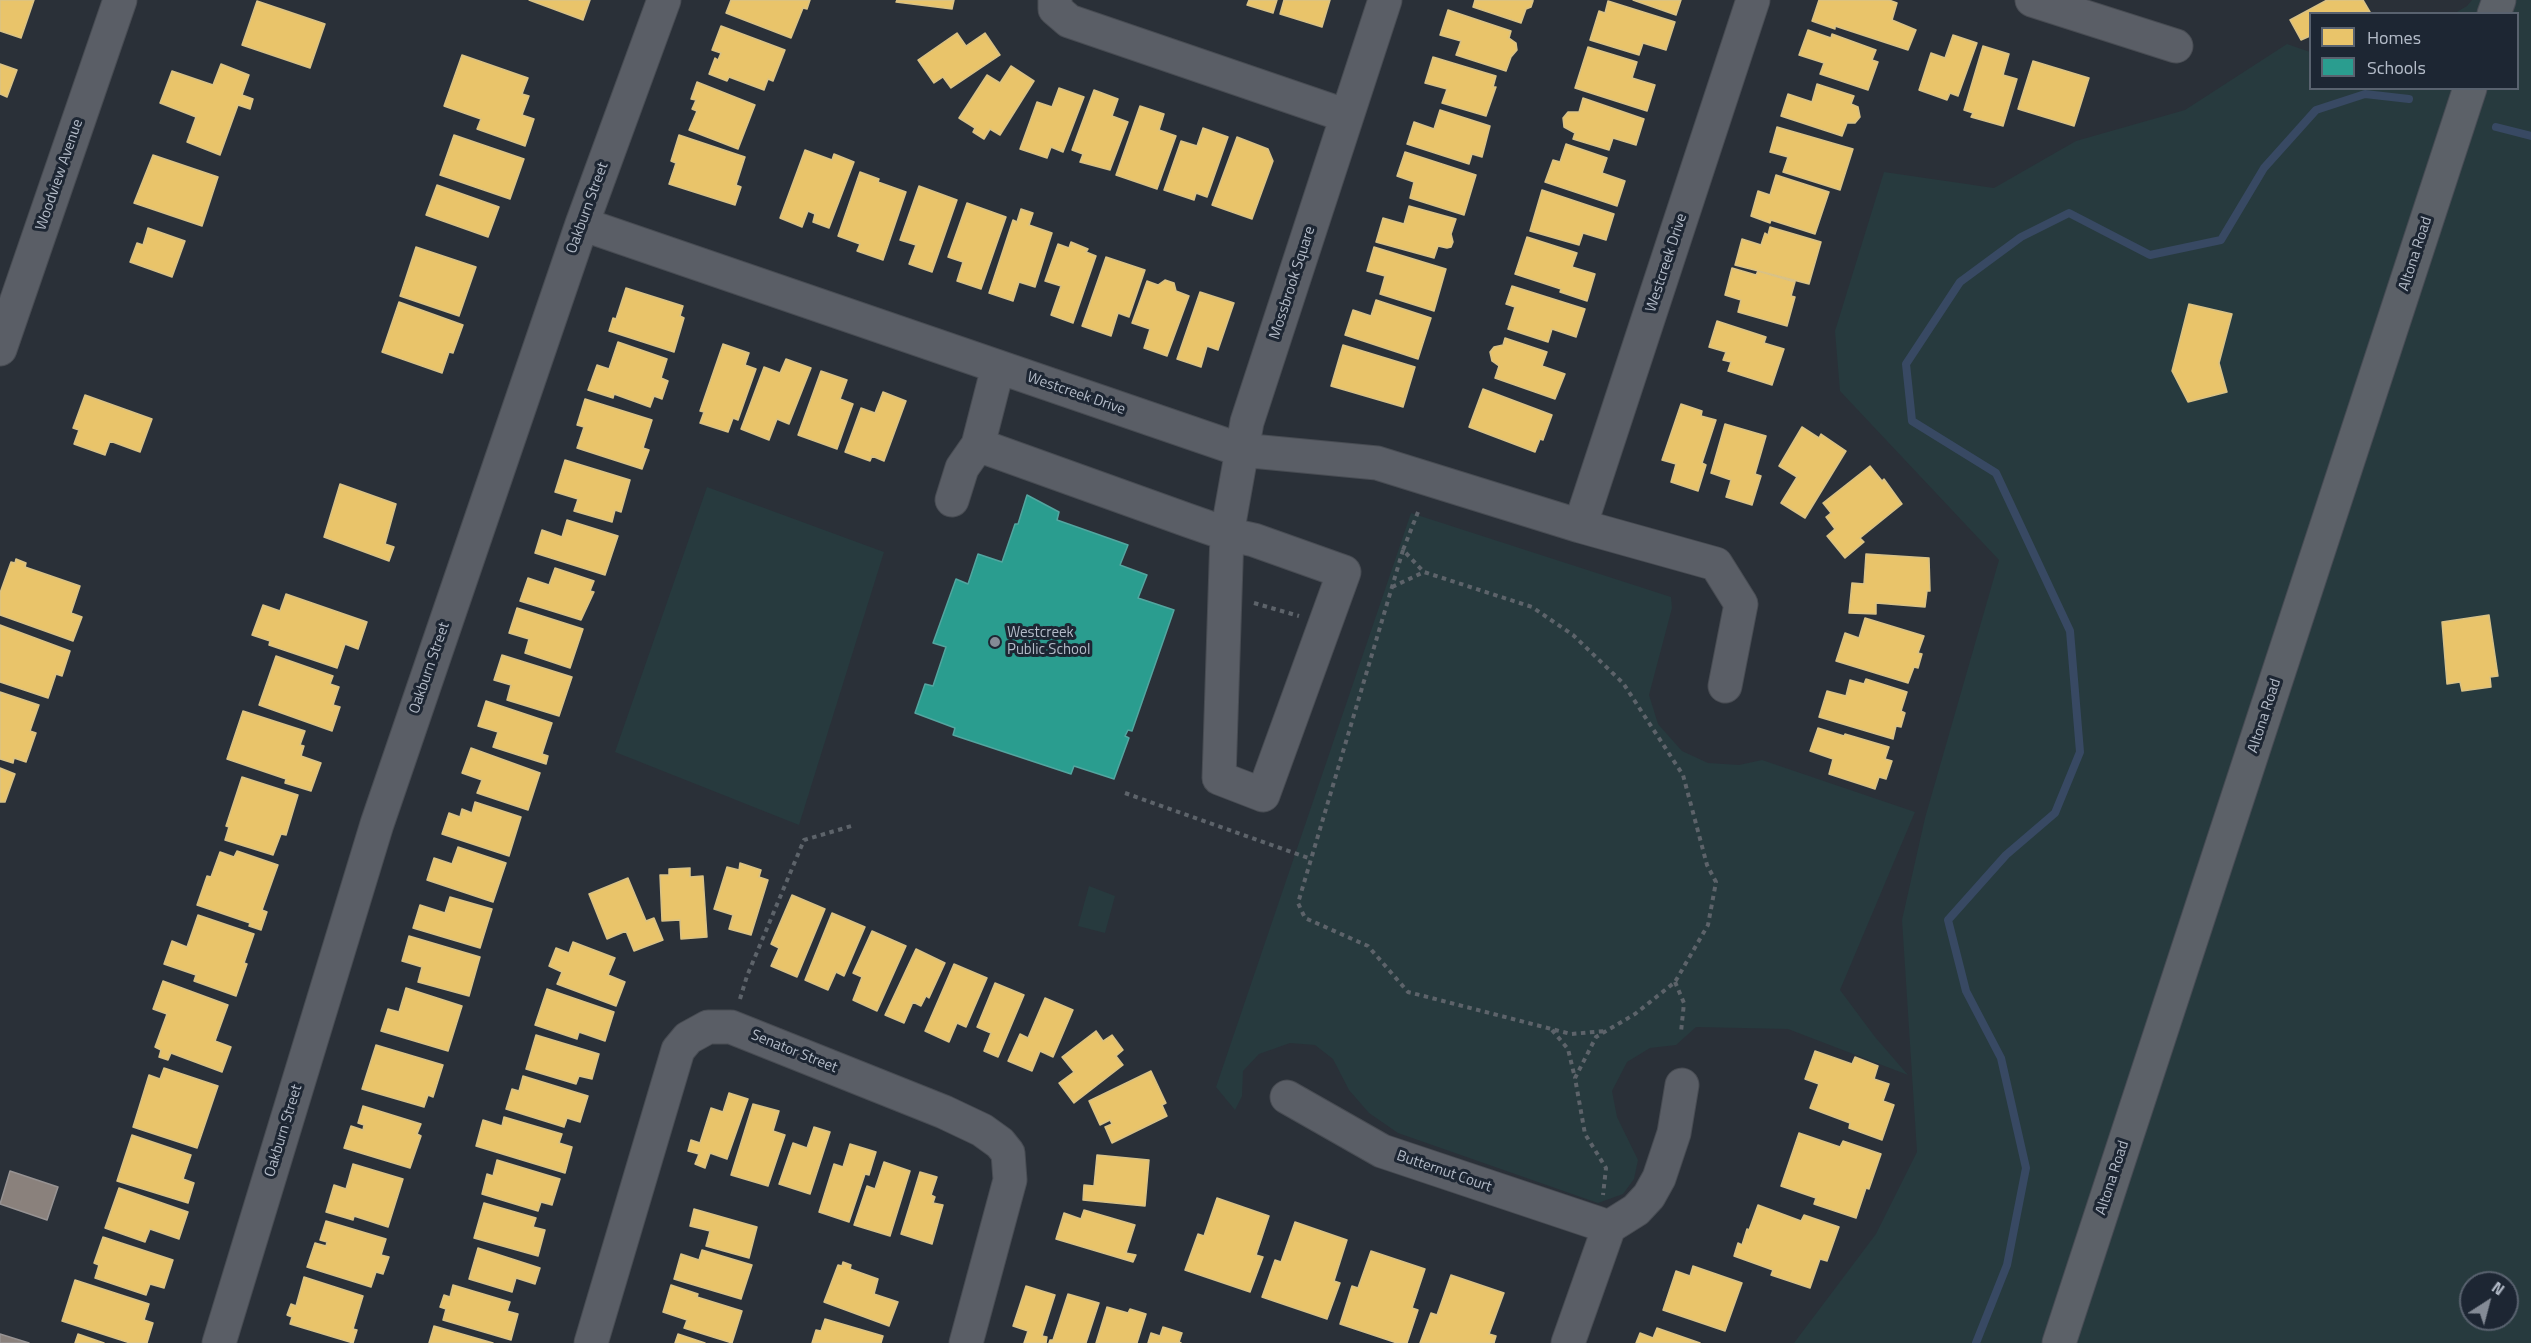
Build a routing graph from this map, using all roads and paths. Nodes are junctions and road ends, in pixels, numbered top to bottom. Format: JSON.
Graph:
{"nodes":[{"id":1,"x":120,"y":0,"type":"edge"},
{"id":2,"x":664,"y":0,"type":"edge"},
{"id":3,"x":1055,"y":0,"type":"edge"},
{"id":4,"x":1384,"y":0,"type":"edge"},
{"id":5,"x":1754,"y":0,"type":"edge"},
{"id":6,"x":2032,"y":0,"type":"edge"},
{"id":7,"x":2176,"y":46,"type":"dead end"},
{"id":8,"x":2469,"y":90,"type":"edge"},
{"id":9,"x":1347,"y":116,"type":"junction"},
{"id":10,"x":582,"y":224,"type":"junction"},
{"id":11,"x":0,"y":349,"type":"edge"},
{"id":12,"x":999,"y":367,"type":"junction"},
{"id":13,"x":978,"y":445,"type":"junction"},
{"id":14,"x":1241,"y":450,"type":"junction"},
{"id":15,"x":952,"y":500,"type":"dead end"},
{"id":16,"x":1418,"y":512,"type":"dead end"},
{"id":17,"x":1580,"y":526,"type":"junction"},
{"id":18,"x":1227,"y":534,"type":"junction"},
{"id":19,"x":1403,"y":550,"type":"junction"},
{"id":20,"x":1424,"y":572,"type":"junction"},
{"id":21,"x":1392,"y":587,"type":"junction"},
{"id":22,"x":1225,"y":594,"type":"junction"},
{"id":23,"x":1325,"y":625,"type":"junction"},
{"id":24,"x":1725,"y":686,"type":"dead end"},
{"id":25,"x":1125,"y":793,"type":"dead end"},
{"id":26,"x":855,"y":825,"type":"dead end"},
{"id":27,"x":1311,"y":860,"type":"junction"},
{"id":28,"x":1675,"y":982,"type":"junction"},
{"id":29,"x":730,"y":1027,"type":"junction"},
{"id":30,"x":1551,"y":1030,"type":"junction"},
{"id":31,"x":1606,"y":1031,"type":"junction"},
{"id":32,"x":1681,"y":1032,"type":"dead end"},
{"id":33,"x":1575,"y":1078,"type":"junction"},
{"id":34,"x":1682,"y":1085,"type":"dead end"},
{"id":35,"x":1287,"y":1097,"type":"dead end"},
{"id":36,"x":1609,"y":1227,"type":"junction"},
{"id":37,"x":219,"y":1343,"type":"edge"},
{"id":38,"x":591,"y":1343,"type":"edge"},
{"id":39,"x":966,"y":1343,"type":"edge"},
{"id":40,"x":1568,"y":1343,"type":"edge"},
{"id":41,"x":2059,"y":1343,"type":"edge"}],
"edges":[{"from":1,"to":11,"type":"street","name":"Woodview Avenue"},
{"from":2,"to":10,"type":"street","name":"Oakburn Street"},
{"from":3,"to":9,"type":"street"},
{"from":4,"to":9,"type":"street","name":"Mossbrook Square"},
{"from":5,"to":17,"type":"street","name":"Westcreek Drive"},
{"from":6,"to":7,"type":"street"},
{"from":8,"to":41,"type":"main road","name":"Altona Road"},
{"from":9,"to":14,"type":"street","name":"Mossbrook Square"},
{"from":10,"to":12,"type":"street","name":"Westcreek Drive"},
{"from":10,"to":37,"type":"street","name":"Oakburn Street"},
{"from":12,"to":13,"type":"street"},
{"from":12,"to":14,"type":"street","name":"Westcreek Drive"},
{"from":13,"to":15,"type":"street"},
{"from":13,"to":18,"type":"street"},
{"from":14,"to":17,"type":"street","name":"Westcreek Drive"},
{"from":14,"to":18,"type":"street","name":"Mossbrook Square"},
{"from":16,"to":19,"type":"path"},
{"from":17,"to":24,"type":"street","name":"Westcreek Drive"},
{"from":18,"to":22,"type":"street","name":"Mossbrook Square"},
{"from":18,"to":23,"type":"street"},
{"from":19,"to":20,"type":"path"},
{"from":19,"to":21,"type":"path"},
{"from":20,"to":21,"type":"path"},
{"from":20,"to":28,"type":"path"},
{"from":21,"to":27,"type":"path"},
{"from":22,"to":23,"type":"path"},
{"from":22,"to":23,"type":"street","name":"Mossbrook Square"},
{"from":25,"to":27,"type":"path"},
{"from":26,"to":29,"type":"path"},
{"from":27,"to":30,"type":"path"},
{"from":28,"to":31,"type":"path"},
{"from":28,"to":32,"type":"path"},
{"from":29,"to":38,"type":"street","name":"Senator Street"},
{"from":29,"to":39,"type":"street","name":"Senator Street"},
{"from":30,"to":31,"type":"path"},
{"from":30,"to":33,"type":"path"},
{"from":31,"to":33,"type":"path"},
{"from":33,"to":36,"type":"path"},
{"from":34,"to":36,"type":"street"},
{"from":35,"to":36,"type":"street","name":"Butternut Court"},
{"from":36,"to":40,"type":"street"}]}
